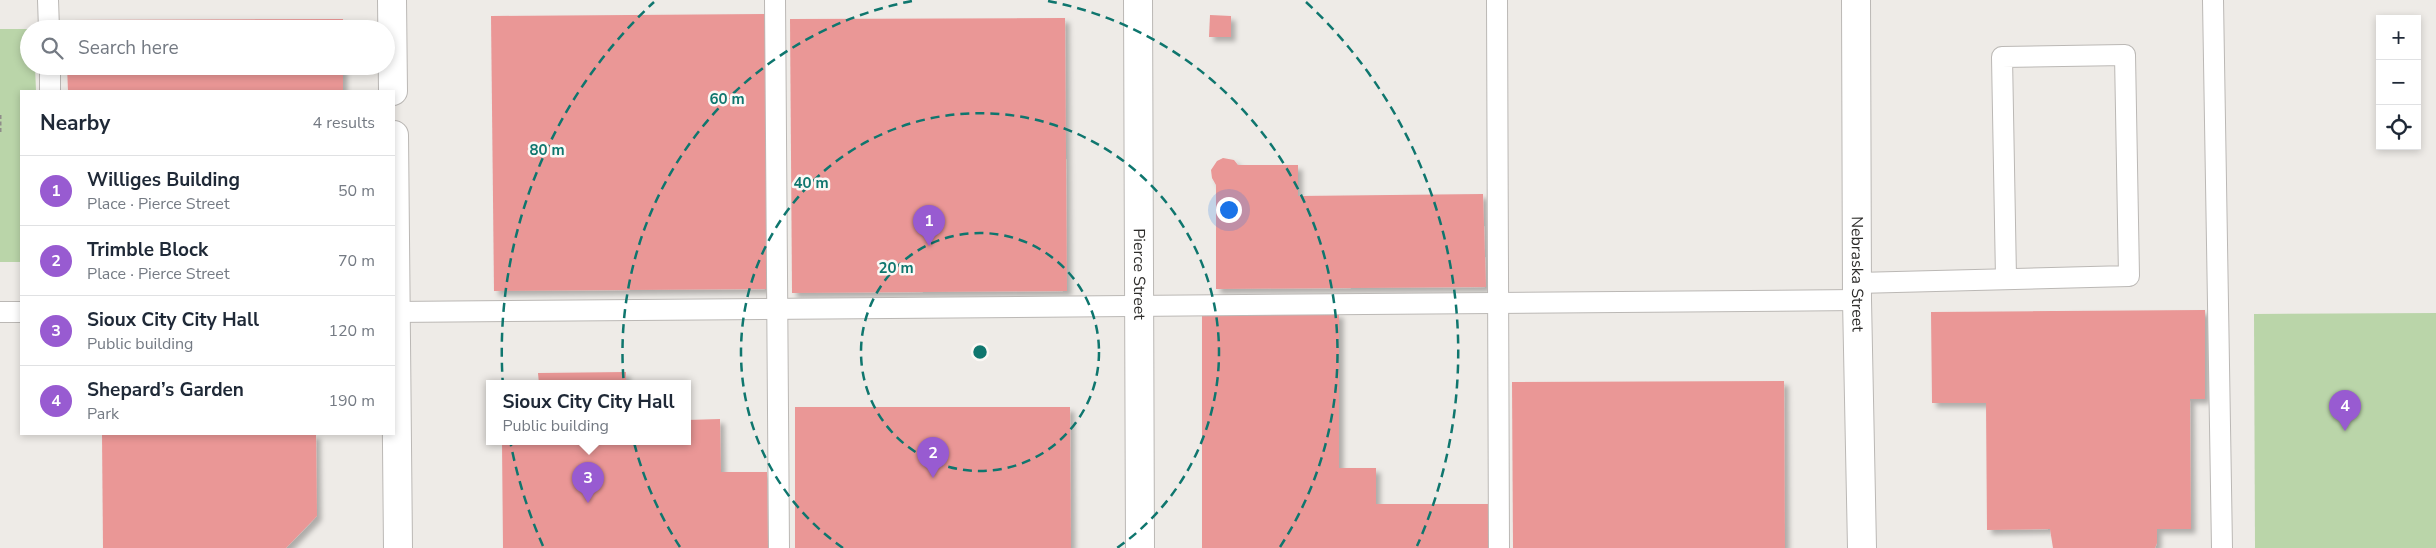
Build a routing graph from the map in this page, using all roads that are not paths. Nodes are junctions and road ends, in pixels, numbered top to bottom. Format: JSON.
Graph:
{"nodes":[{"id":1,"x":48,"y":0,"type":"edge"},
{"id":2,"x":392,"y":0,"type":"edge"},
{"id":3,"x":775,"y":0,"type":"edge"},
{"id":4,"x":1138,"y":0,"type":"edge"},
{"id":5,"x":1497,"y":0,"type":"edge"},
{"id":6,"x":1856,"y":0,"type":"edge"},
{"id":7,"x":2213,"y":0,"type":"edge"},
{"id":8,"x":49,"y":20,"type":"edge"},
{"id":9,"x":392,"y":20,"type":"edge"},
{"id":10,"x":50,"y":75,"type":"edge"},
{"id":11,"x":393,"y":75,"type":"edge"},
{"id":12,"x":50,"y":90,"type":"edge"},
{"id":13,"x":393,"y":90,"type":"edge"},
{"id":14,"x":2006,"y":278,"type":"junction"},
{"id":15,"x":1857,"y":291,"type":"junction"},
{"id":16,"x":1499,"y":303,"type":"junction"},
{"id":17,"x":1138,"y":305,"type":"junction"},
{"id":18,"x":778,"y":307,"type":"junction"},
{"id":19,"x":0,"y":312,"type":"edge"},
{"id":20,"x":20,"y":312,"type":"edge"},
{"id":21,"x":395,"y":312,"type":"edge"},
{"id":22,"x":398,"y":548,"type":"edge"},
{"id":23,"x":779,"y":548,"type":"edge"},
{"id":24,"x":1140,"y":548,"type":"edge"},
{"id":25,"x":1499,"y":548,"type":"edge"},
{"id":26,"x":1862,"y":548,"type":"edge"},
{"id":27,"x":2222,"y":548,"type":"edge"}],
"edges":[{"from":1,"to":8,"type":"lane"},
{"from":2,"to":9,"type":"main road"},
{"from":3,"to":18,"type":"lane"},
{"from":4,"to":17,"type":"main road","name":"Pierce Street"},
{"from":5,"to":16,"type":"lane"},
{"from":6,"to":15,"type":"main road","name":"Nebraska Street"},
{"from":7,"to":27,"type":"lane"},
{"from":10,"to":12,"type":"lane"},
{"from":11,"to":13,"type":"main road"},
{"from":14,"to":14,"type":"lane"},
{"from":14,"to":15,"type":"lane"},
{"from":15,"to":16,"type":"lane"},
{"from":15,"to":26,"type":"main road","name":"Nebraska Street"},
{"from":16,"to":17,"type":"lane"},
{"from":16,"to":25,"type":"lane"},
{"from":17,"to":18,"type":"lane"},
{"from":17,"to":24,"type":"main road","name":"Pierce Street"},
{"from":18,"to":21,"type":"lane"},
{"from":18,"to":23,"type":"lane"},
{"from":19,"to":20,"type":"lane"},
{"from":21,"to":22,"type":"main road"}]}
